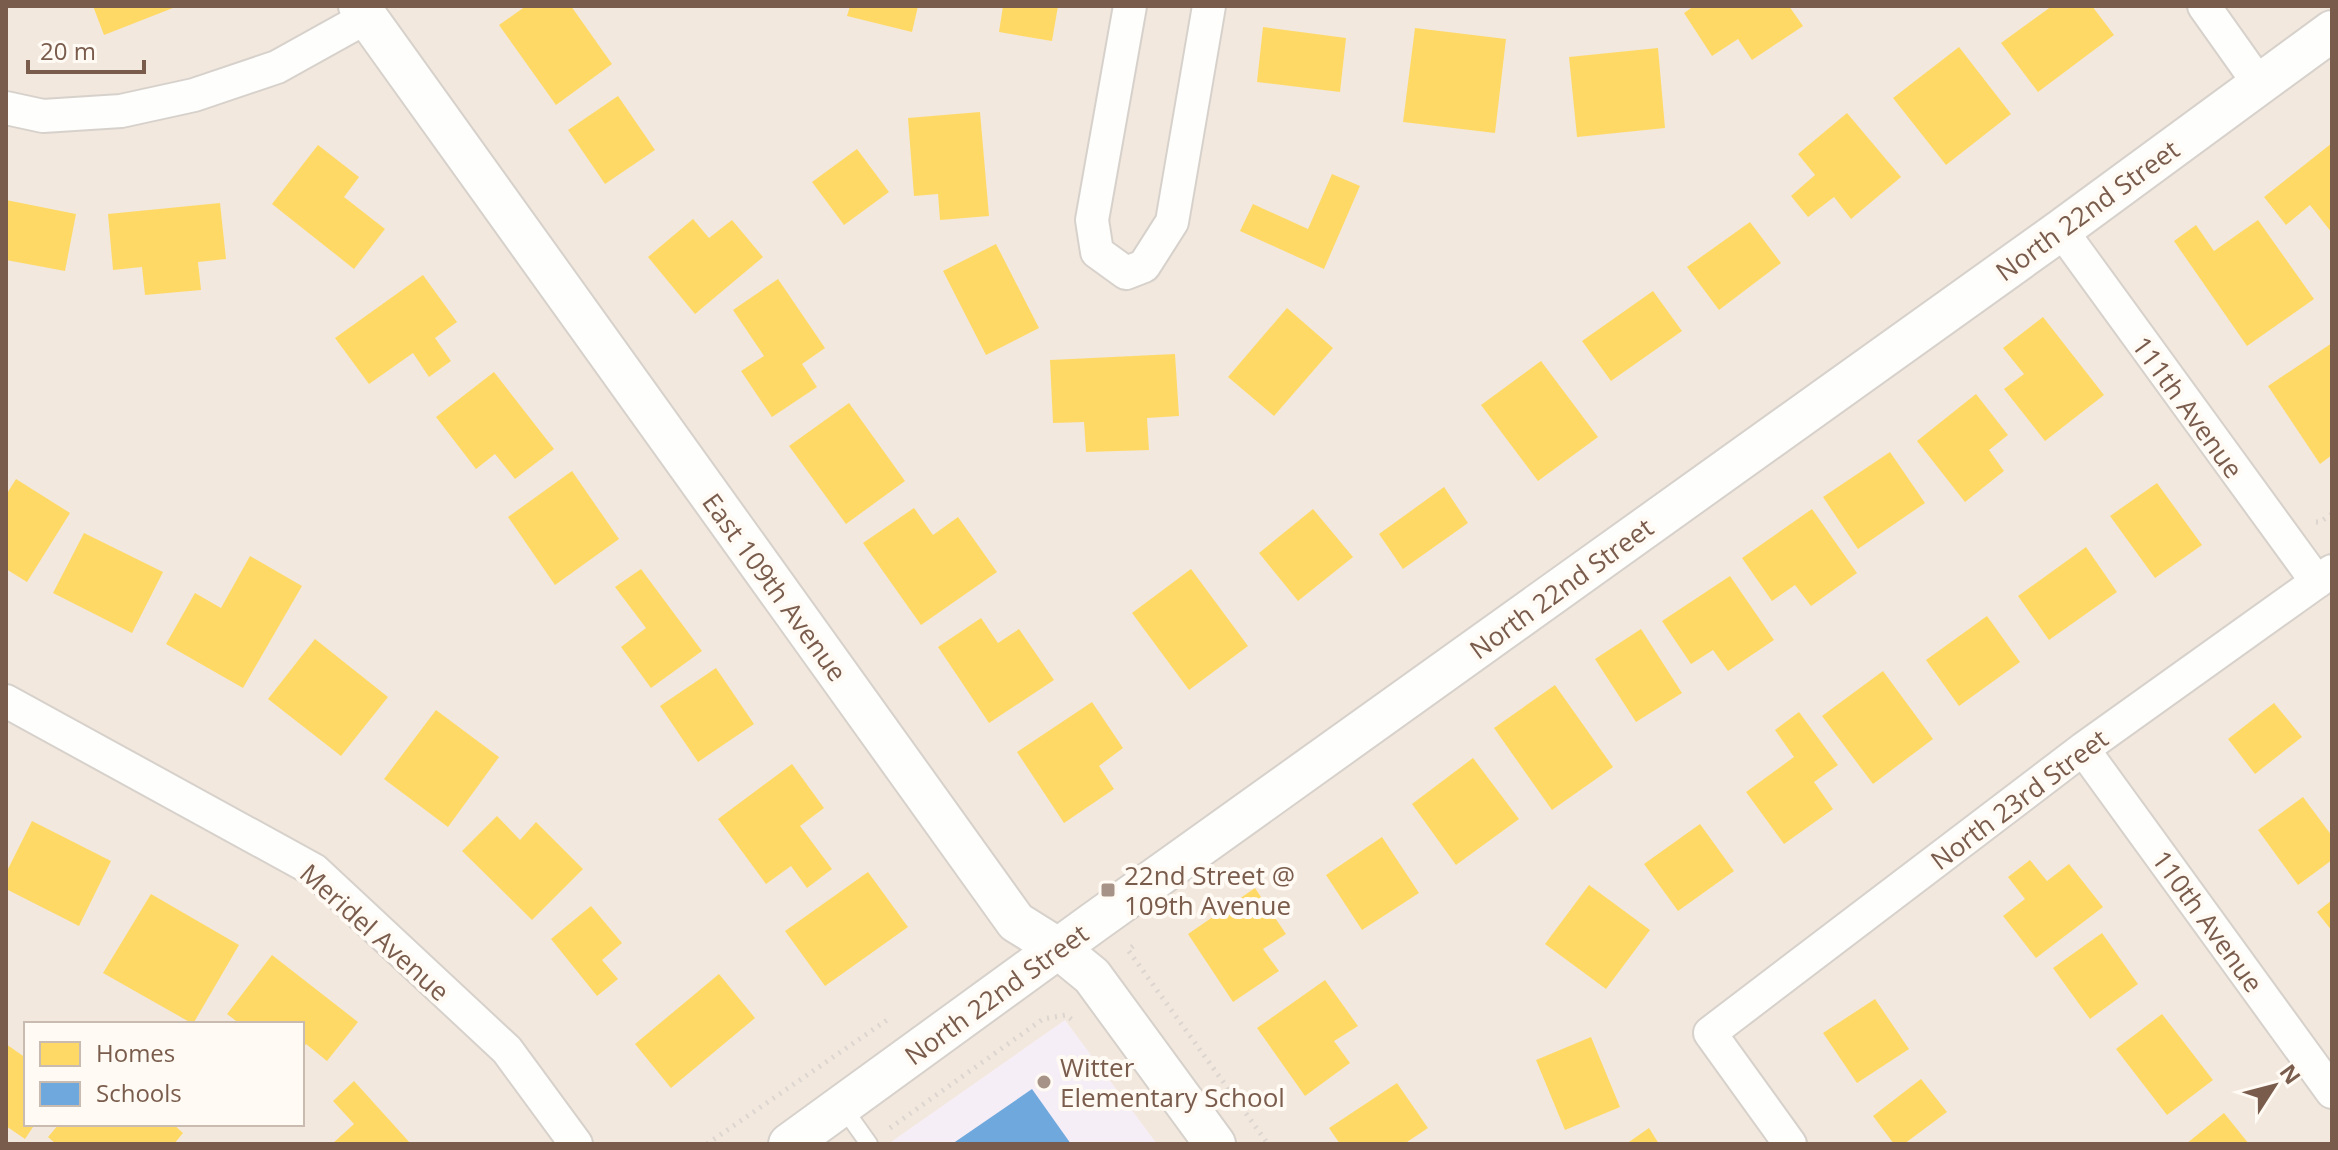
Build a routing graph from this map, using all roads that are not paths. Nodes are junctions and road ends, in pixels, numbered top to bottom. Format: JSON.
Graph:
{"nodes":[{"id":1,"x":1130,"y":6,"type":"edge"},
{"id":2,"x":1209,"y":6,"type":"edge"},
{"id":3,"x":2204,"y":6,"type":"edge"},
{"id":4,"x":363,"y":12,"type":"edge"},
{"id":5,"x":2332,"y":31,"type":"edge"},
{"id":6,"x":2260,"y":85,"type":"junction"},
{"id":7,"x":6,"y":108,"type":"edge"},
{"id":8,"x":2061,"y":230,"type":"junction"},
{"id":9,"x":2324,"y":577,"type":"edge"},
{"id":10,"x":6,"y":701,"type":"edge"},
{"id":11,"x":2083,"y":749,"type":"junction"},
{"id":12,"x":1059,"y":949,"type":"junction"},
{"id":13,"x":2332,"y":1092,"type":"edge"},
{"id":14,"x":842,"y":1106,"type":"junction"},
{"id":15,"x":869,"y":1143,"type":"edge"},
{"id":16,"x":576,"y":1144,"type":"edge"},
{"id":17,"x":789,"y":1144,"type":"edge"},
{"id":18,"x":1215,"y":1144,"type":"edge"},
{"id":19,"x":1790,"y":1144,"type":"edge"}],
"edges":[{"from":1,"to":2,"type":"street"},
{"from":3,"to":6,"type":"street"},
{"from":4,"to":7,"type":"street"},
{"from":4,"to":12,"type":"street","name":"East 109th Avenue"},
{"from":5,"to":6,"type":"street","name":"North 22nd Street"},
{"from":6,"to":8,"type":"street","name":"North 22nd Street"},
{"from":8,"to":9,"type":"street","name":"111th Avenue"},
{"from":8,"to":12,"type":"street","name":"North 22nd Street"},
{"from":9,"to":11,"type":"street","name":"North 23rd Street"},
{"from":10,"to":16,"type":"street","name":"Meridel Avenue"},
{"from":11,"to":13,"type":"street","name":"110th Avenue"},
{"from":11,"to":19,"type":"street","name":"North 23rd Street"},
{"from":12,"to":14,"type":"street","name":"North 22nd Street"},
{"from":12,"to":18,"type":"street","name":"East 109th Avenue"},
{"from":14,"to":15,"type":"lane"},
{"from":14,"to":17,"type":"street","name":"North 22nd Street"}]}
